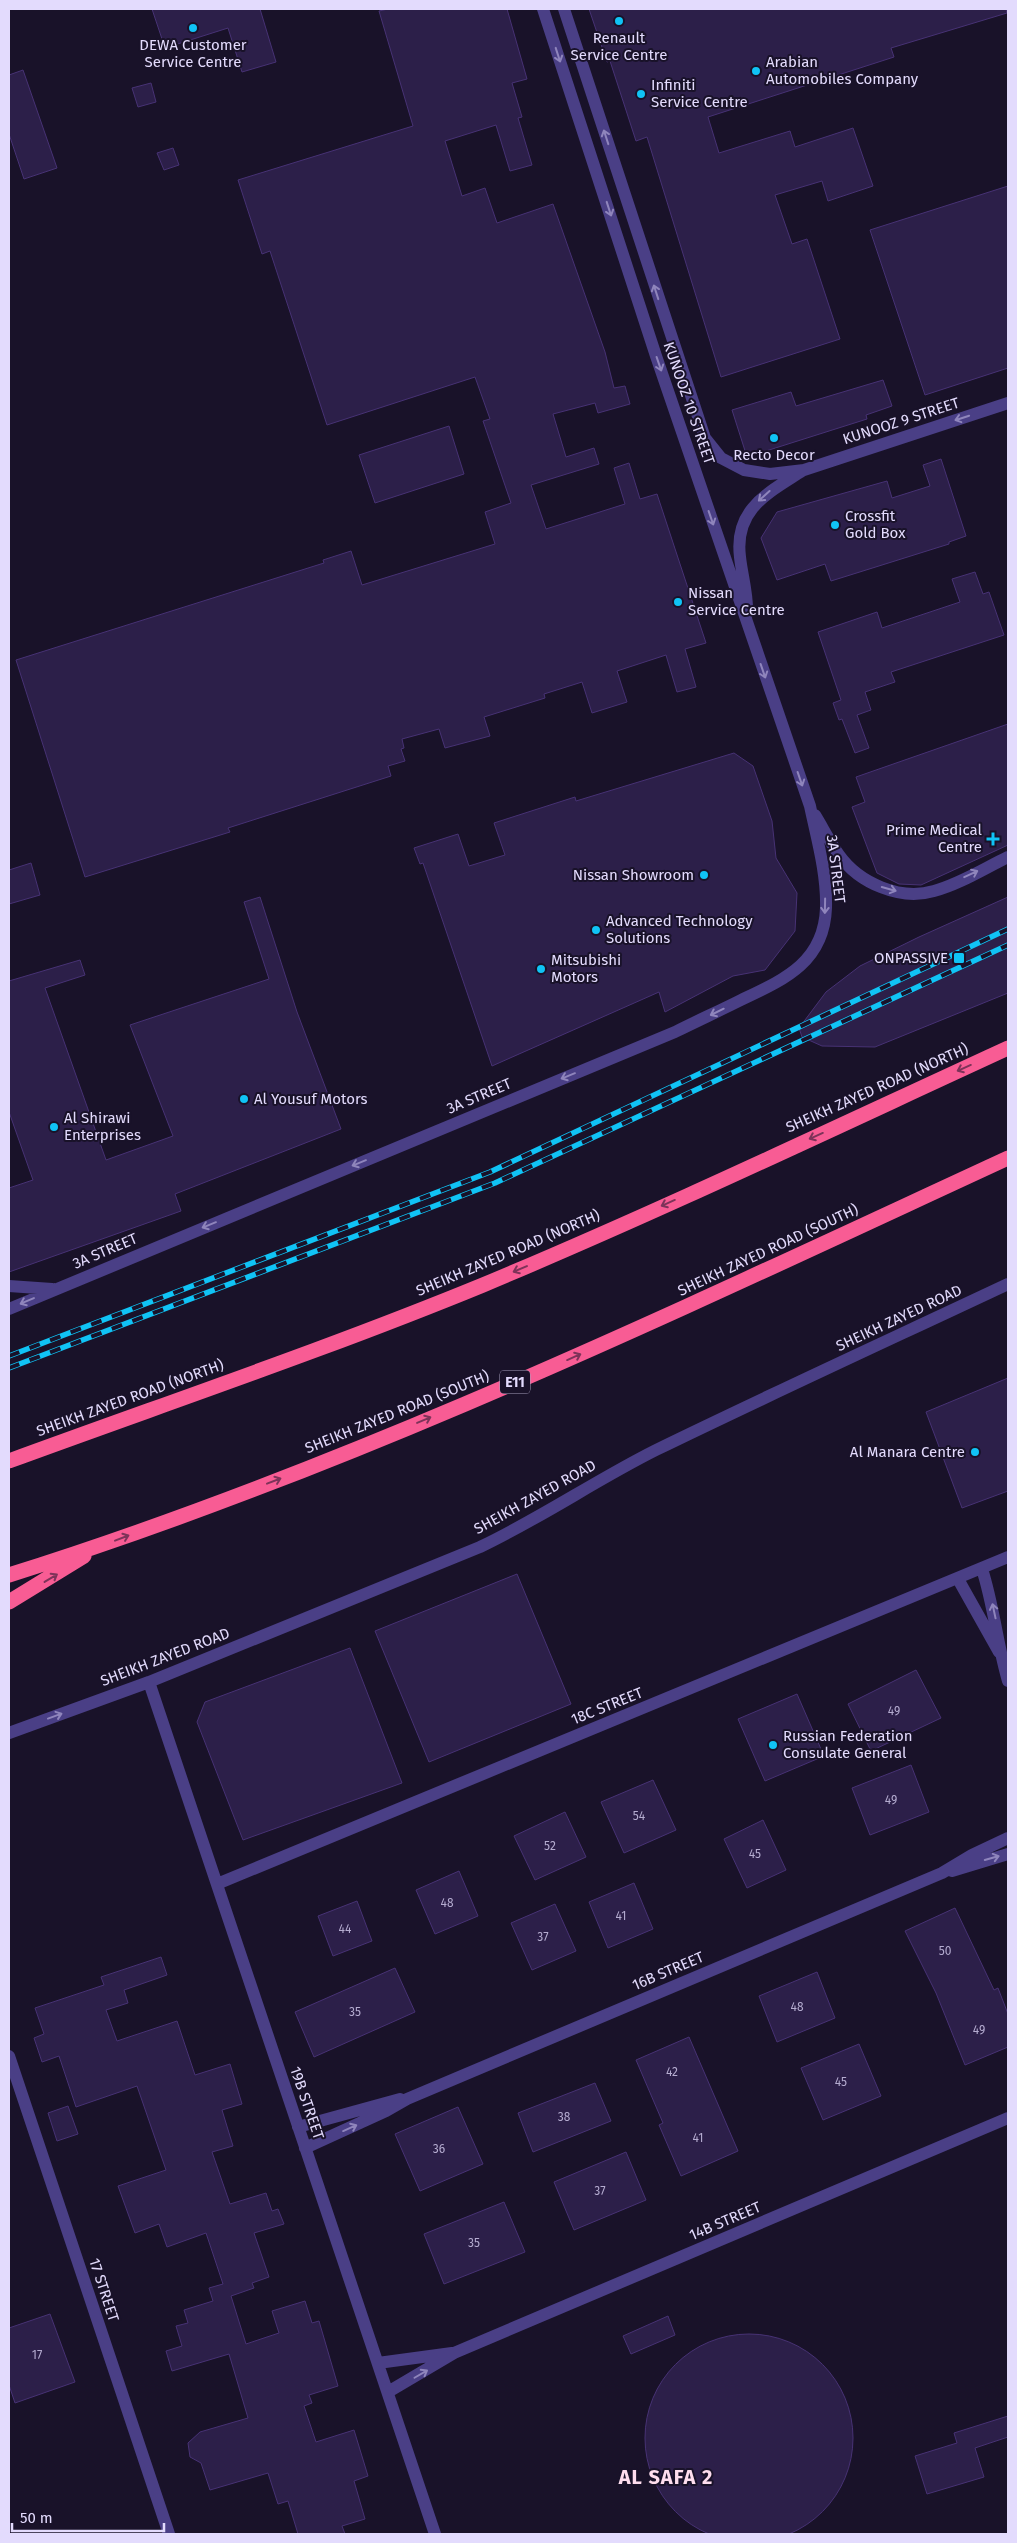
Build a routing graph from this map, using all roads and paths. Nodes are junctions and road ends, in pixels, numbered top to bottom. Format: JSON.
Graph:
{"nodes":[{"id":1,"x":543,"y":9,"type":"edge"},
{"id":2,"x":564,"y":9,"type":"edge"},
{"id":3,"x":1008,"y":403,"type":"edge"},
{"id":4,"x":705,"y":438,"type":"joint"},
{"id":5,"x":804,"y":470,"type":"junction"},
{"id":6,"x":747,"y":625,"type":"junction"},
{"id":7,"x":810,"y":806,"type":"junction"},
{"id":8,"x":1008,"y":857,"type":"edge"},
{"id":9,"x":1008,"y":1048,"type":"edge"},
{"id":10,"x":1008,"y":1158,"type":"edge"},
{"id":11,"x":1008,"y":1284,"type":"edge"},
{"id":12,"x":9,"y":1286,"type":"edge"},
{"id":13,"x":57,"y":1289,"type":"junction"},
{"id":14,"x":9,"y":1309,"type":"edge"},
{"id":15,"x":9,"y":1461,"type":"edge"},
{"id":16,"x":98,"y":1547,"type":"junction"},
{"id":17,"x":1008,"y":1557,"type":"edge"},
{"id":18,"x":982,"y":1569,"type":"junction"},
{"id":19,"x":9,"y":1575,"type":"edge"},
{"id":20,"x":958,"y":1579,"type":"junction"},
{"id":21,"x":9,"y":1602,"type":"edge"},
{"id":22,"x":1000,"y":1654,"type":"junction"},
{"id":23,"x":1008,"y":1681,"type":"edge"},
{"id":24,"x":149,"y":1682,"type":"junction"},
{"id":25,"x":9,"y":1733,"type":"edge"},
{"id":26,"x":1008,"y":1838,"type":"edge"},
{"id":27,"x":1008,"y":1854,"type":"edge"},
{"id":28,"x":942,"y":1873,"type":"junction"},
{"id":29,"x":217,"y":1884,"type":"junction"},
{"id":30,"x":9,"y":2056,"type":"edge"},
{"id":31,"x":407,"y":2099,"type":"junction"},
{"id":32,"x":1008,"y":2118,"type":"edge"},
{"id":33,"x":298,"y":2127,"type":"junction"},
{"id":34,"x":305,"y":2148,"type":"junction"},
{"id":35,"x":454,"y":2353,"type":"junction"},
{"id":36,"x":378,"y":2363,"type":"junction"},
{"id":37,"x":388,"y":2392,"type":"junction"},
{"id":38,"x":169,"y":2534,"type":"edge"},
{"id":39,"x":435,"y":2534,"type":"edge"}],
"edges":[{"from":1,"to":6,"type":"street","name":"KUNOOZ 10 STREET","one_way":true},
{"from":4,"to":2,"type":"street","name":"KUNOOZ 10 STREET","one_way":true},
{"from":3,"to":5,"type":"street","name":"KUNOOZ 9 STREET","one_way":true},
{"from":4,"to":5,"type":"street","name":"KUNOOZ 9 STREET"},
{"from":5,"to":6,"type":"street","name":"KUNOOZ 9 STREET","one_way":true},
{"from":6,"to":7,"type":"street","name":"KUNOOZ 10 STREET","one_way":true},
{"from":7,"to":8,"type":"street","one_way":true},
{"from":7,"to":13,"type":"street","name":"3A STREET","one_way":true},
{"from":9,"to":15,"type":"highway","name":"SHEIKH ZAYED ROAD (NORTH)","one_way":true},
{"from":16,"to":10,"type":"highway","name":"SHEIKH ZAYED ROAD (SOUTH)","number":"E11","one_way":true},
{"from":11,"to":24,"type":"street","name":"SHEIKH ZAYED ROAD"},
{"from":12,"to":13,"type":"street"},
{"from":13,"to":14,"type":"street","name":"3A STREET","one_way":true},
{"from":16,"to":19,"type":"highway","name":"SHEIKH ZAYED ROAD (SOUTH)","number":"E11"},
{"from":21,"to":16,"type":"highway","one_way":true},
{"from":17,"to":18,"type":"street","name":"18C STREET"},
{"from":18,"to":20,"type":"street","name":"18C STREET"},
{"from":22,"to":18,"type":"street","one_way":true},
{"from":20,"to":22,"type":"street"},
{"from":20,"to":29,"type":"street","name":"18C STREET"},
{"from":22,"to":23,"type":"street"},
{"from":25,"to":24,"type":"street","name":"SHEIKH ZAYED ROAD","one_way":true},
{"from":24,"to":29,"type":"street","name":"19B STREET"},
{"from":26,"to":28,"type":"street","name":"16B STREET"},
{"from":28,"to":27,"type":"street","name":"16B STREET","one_way":true},
{"from":28,"to":31,"type":"street","name":"16B STREET"},
{"from":29,"to":33,"type":"street","name":"19B STREET"},
{"from":30,"to":38,"type":"street","name":"17 STREET"},
{"from":31,"to":33,"type":"street","name":"16B STREET"},
{"from":34,"to":31,"type":"street","name":"16B STREET","one_way":true},
{"from":32,"to":35,"type":"street","name":"14B STREET"},
{"from":33,"to":34,"type":"street","name":"19B STREET"},
{"from":34,"to":36,"type":"street","name":"19B STREET"},
{"from":35,"to":36,"type":"street","name":"14B STREET"},
{"from":37,"to":35,"type":"street","name":"14B STREET","one_way":true},
{"from":36,"to":37,"type":"street","name":"19B STREET"},
{"from":37,"to":39,"type":"street","name":"19B STREET"}]}
